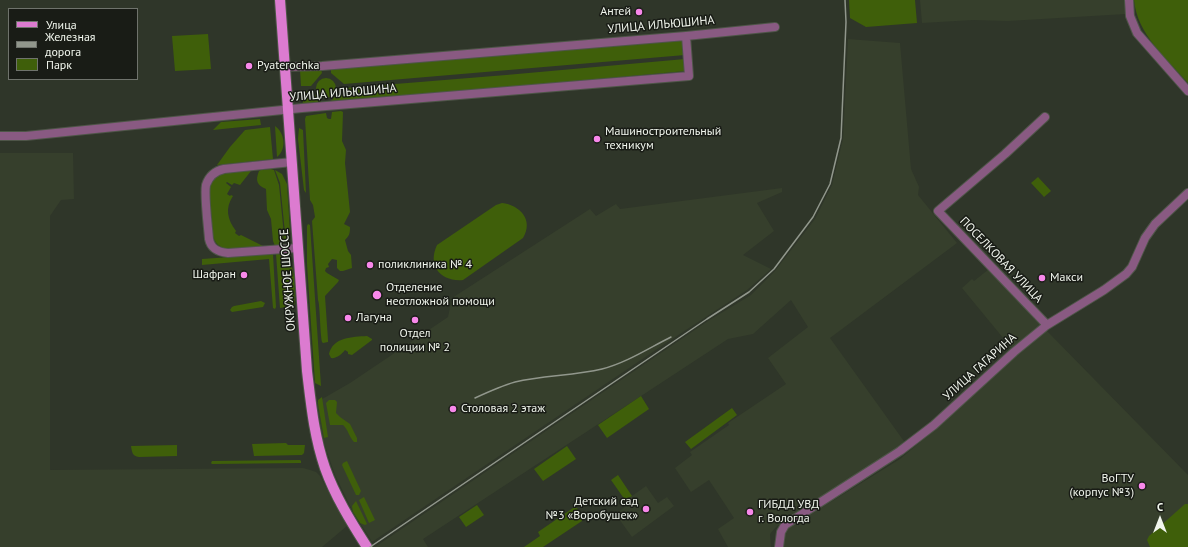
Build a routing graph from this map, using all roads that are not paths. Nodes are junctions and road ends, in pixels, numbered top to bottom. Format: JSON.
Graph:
{"nodes":[{"id":1,"x":280,"y":0,"type":"edge"},
{"id":2,"x":1129,"y":0,"type":"edge"},
{"id":3,"x":775,"y":27,"type":"dead end"},
{"id":4,"x":686,"y":36,"type":"junction"},
{"id":5,"x":285,"y":67,"type":"junction"},
{"id":6,"x":1188,"y":91,"type":"edge"},
{"id":7,"x":288,"y":110,"type":"junction"},
{"id":8,"x":1044,"y":117,"type":"dead end"},
{"id":9,"x":0,"y":136,"type":"edge"},
{"id":10,"x":292,"y":162,"type":"junction"},
{"id":11,"x":1188,"y":193,"type":"edge"},
{"id":12,"x":298,"y":248,"type":"junction"},
{"id":13,"x":1047,"y":325,"type":"junction"},
{"id":14,"x":367,"y":547,"type":"edge"},
{"id":15,"x":779,"y":547,"type":"edge"}],
"edges":[{"from":1,"to":5,"type":"main road","name":"ОКРУЖНОЕ ШОССЕ"},
{"from":2,"to":6,"type":"street"},
{"from":3,"to":4,"type":"street","name":"УЛИЦА ИЛЬЮШИНА"},
{"from":4,"to":5,"type":"street","name":"УЛИЦА ИЛЬЮШИНА"},
{"from":4,"to":7,"type":"street","name":"УЛИЦА ИЛЬЮШИНА"},
{"from":5,"to":7,"type":"main road","name":"ОКРУЖНОЕ ШОССЕ"},
{"from":7,"to":9,"type":"street","name":"УЛИЦА ИЛЬЮШИНА"},
{"from":7,"to":10,"type":"main road","name":"ОКРУЖНОЕ ШОССЕ"},
{"from":8,"to":13,"type":"street","name":"ПОСЕЛКОВАЯ УЛИЦА"},
{"from":10,"to":12,"type":"main road","name":"ОКРУЖНОЕ ШОССЕ"},
{"from":10,"to":12,"type":"street"},
{"from":11,"to":13,"type":"street","name":"УЛИЦА ГАГАРИНА"},
{"from":12,"to":14,"type":"main road","name":"ОКРУЖНОЕ ШОССЕ"},
{"from":13,"to":15,"type":"street","name":"УЛИЦА ГАГАРИНА"}]}
